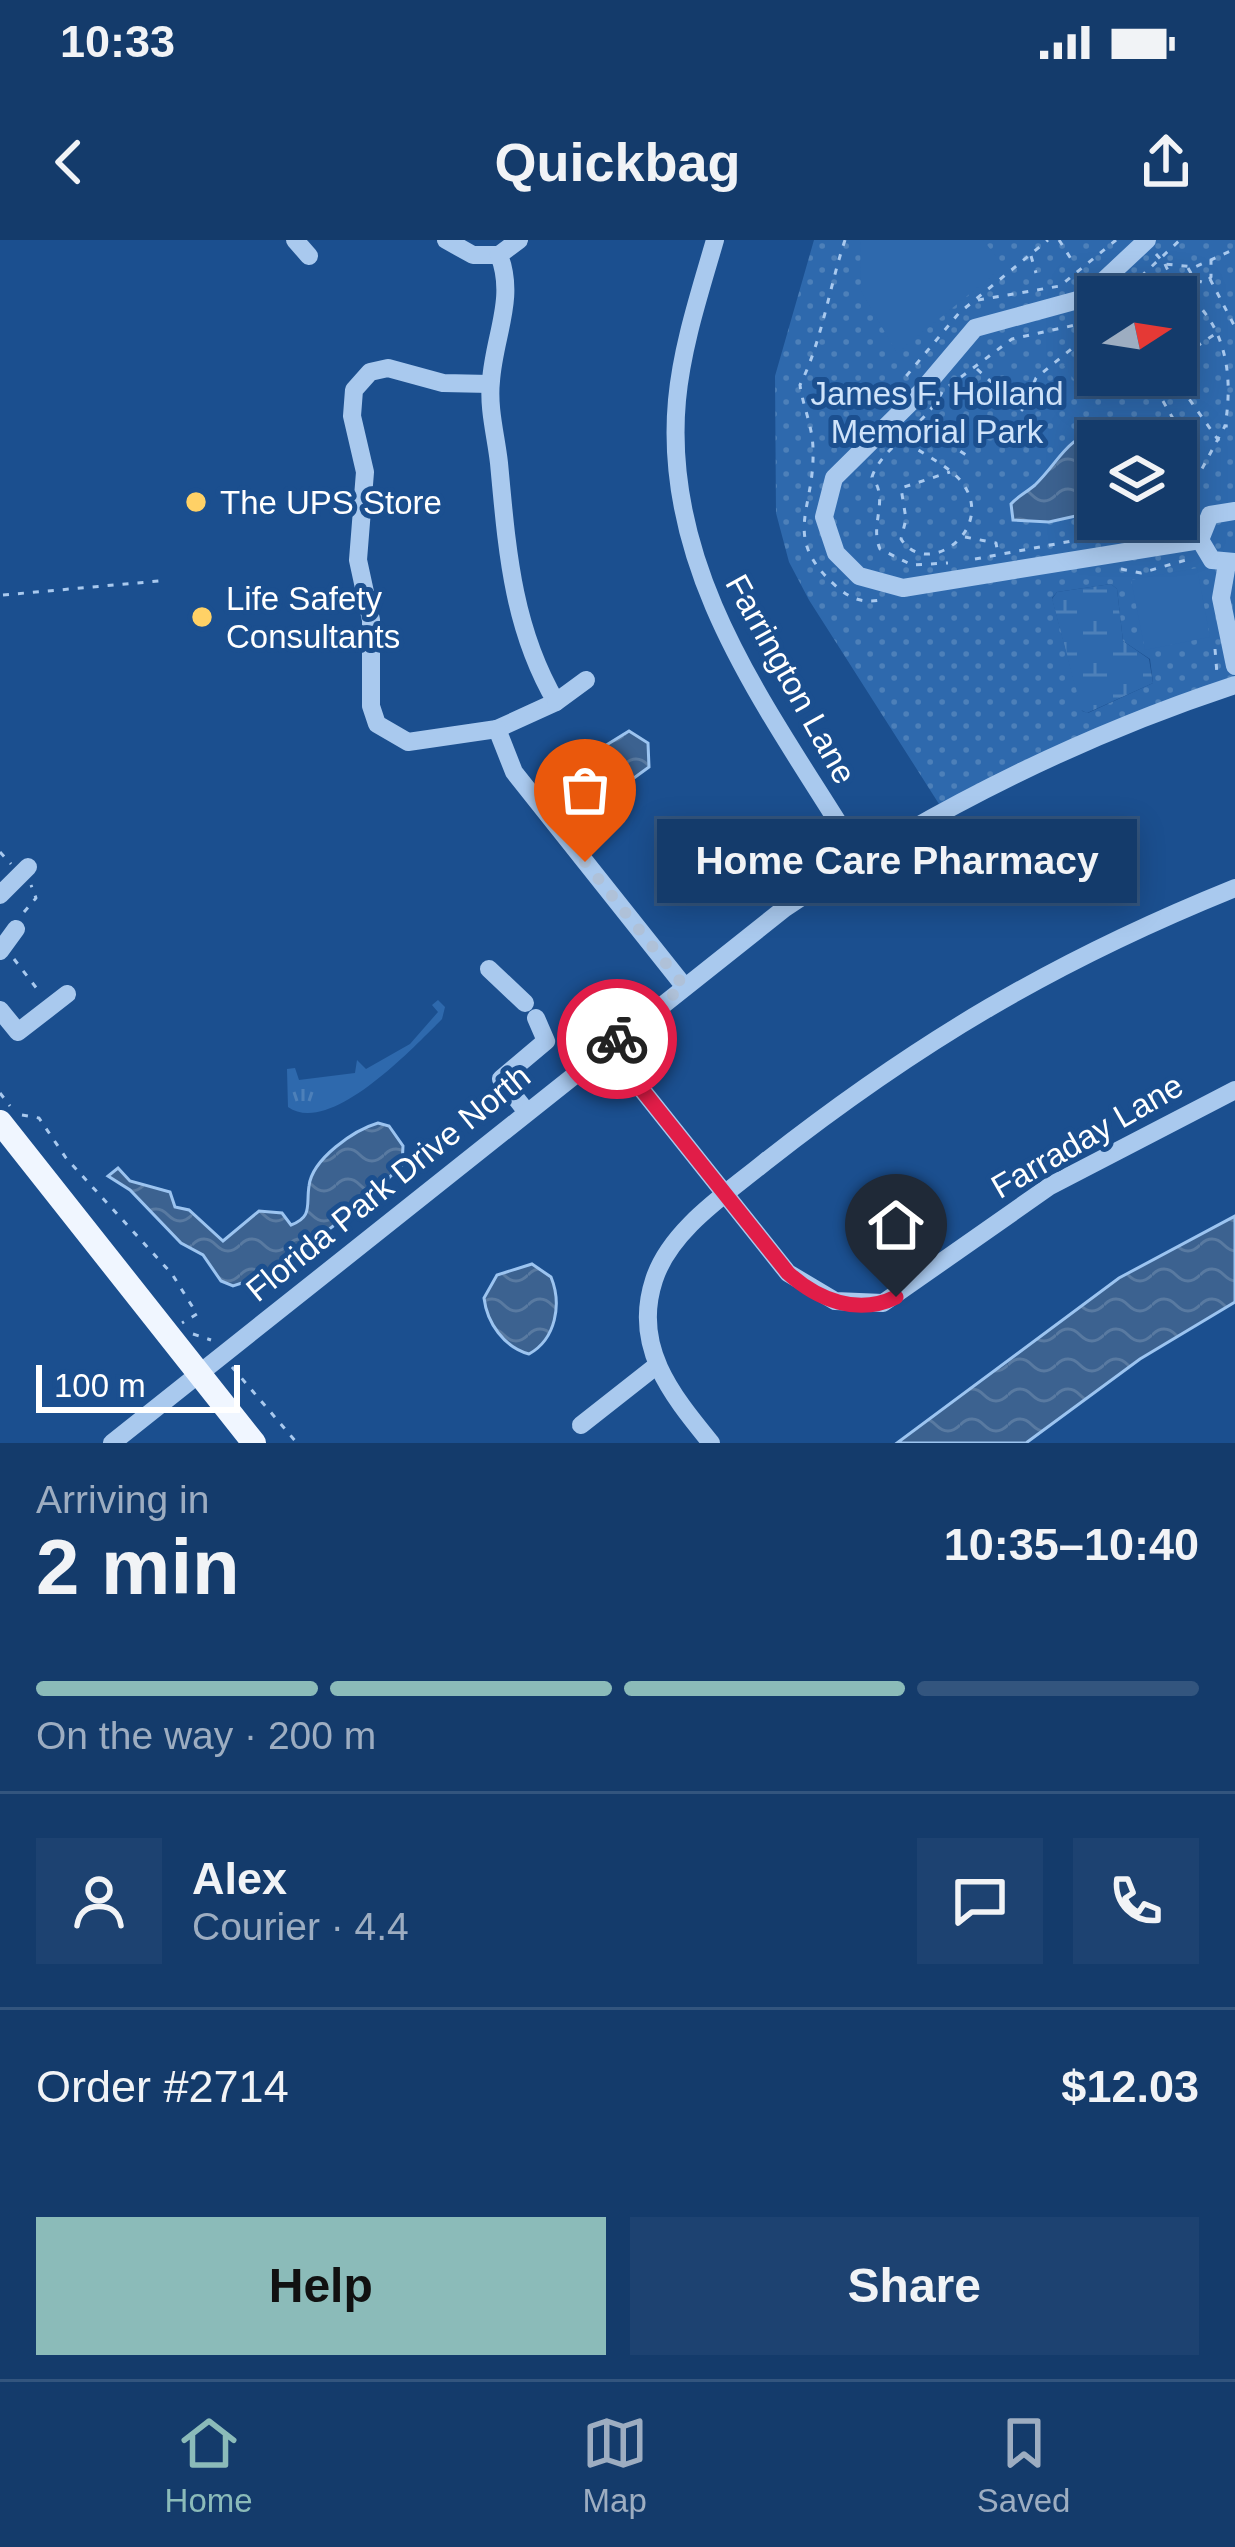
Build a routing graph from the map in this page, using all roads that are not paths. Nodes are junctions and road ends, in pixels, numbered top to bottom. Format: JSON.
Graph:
{"nodes":[{"id":1,"x":295,"y":240,"type":"edge"},
{"id":2,"x":446,"y":240,"type":"edge"},
{"id":3,"x":518,"y":240,"type":"edge"},
{"id":4,"x":715,"y":240,"type":"edge"},
{"id":5,"x":1147,"y":240,"type":"edge"},
{"id":6,"x":499,"y":255,"type":"junction"},
{"id":7,"x":309,"y":256,"type":"dead end"},
{"id":8,"x":490,"y":384,"type":"junction"},
{"id":9,"x":1235,"y":512,"type":"edge"},
{"id":10,"x":1198,"y":550,"type":"junction"},
{"id":11,"x":1231,"y":563,"type":"edge"},
{"id":12,"x":1235,"y":594,"type":"edge"},
{"id":13,"x":1235,"y":666,"type":"edge"},
{"id":14,"x":586,"y":680,"type":"dead end"},
{"id":15,"x":1235,"y":685,"type":"edge"},
{"id":16,"x":556,"y":702,"type":"junction"},
{"id":17,"x":497,"y":729,"type":"junction"},
{"id":18,"x":860,"y":858,"type":"junction"},
{"id":19,"x":24,"y":874,"type":"road end"},
{"id":20,"x":1235,"y":888,"type":"edge"},
{"id":21,"x":0,"y":896,"type":"edge"},
{"id":22,"x":14,"y":926,"type":"edge"},
{"id":23,"x":9,"y":952,"type":"edge"},
{"id":24,"x":489,"y":969,"type":"dead end"},
{"id":25,"x":684,"y":986,"type":"junction"},
{"id":26,"x":67,"y":994,"type":"dead end"},
{"id":27,"x":0,"y":1010,"type":"edge"},
{"id":28,"x":608,"y":1047,"type":"junction"},
{"id":29,"x":1235,"y":1090,"type":"edge"},
{"id":30,"x":4,"y":1112,"type":"edge"},
{"id":31,"x":526,"y":1112,"type":"junction"},
{"id":32,"x":724,"y":1195,"type":"junction"},
{"id":33,"x":656,"y":1366,"type":"junction"},
{"id":34,"x":198,"y":1373,"type":"junction"},
{"id":35,"x":581,"y":1425,"type":"dead end"},
{"id":36,"x":112,"y":1443,"type":"edge"},
{"id":37,"x":254,"y":1443,"type":"edge"},
{"id":38,"x":711,"y":1443,"type":"edge"}],
"edges":[{"from":1,"to":7,"type":"street"},
{"from":2,"to":6,"type":"street"},
{"from":3,"to":6,"type":"street"},
{"from":4,"to":18,"type":"street","name":"Farrington Lane"},
{"from":5,"to":10,"type":"street"},
{"from":6,"to":8,"type":"street"},
{"from":8,"to":16,"type":"street"},
{"from":8,"to":17,"type":"street"},
{"from":9,"to":10,"type":"street"},
{"from":10,"to":11,"type":"street"},
{"from":11,"to":12,"type":"street"},
{"from":11,"to":13,"type":"street"},
{"from":14,"to":16,"type":"street"},
{"from":15,"to":18,"type":"street","name":"Florida Park Drive North"},
{"from":16,"to":17,"type":"street"},
{"from":17,"to":25,"type":"street"},
{"from":18,"to":25,"type":"street","name":"Florida Park Drive North"},
{"from":19,"to":21,"type":"street"},
{"from":20,"to":32,"type":"street"},
{"from":22,"to":23,"type":"street"},
{"from":24,"to":31,"type":"street"},
{"from":25,"to":28,"type":"street","name":"Florida Park Drive North"},
{"from":26,"to":27,"type":"street"},
{"from":28,"to":31,"type":"street","name":"Florida Park Drive North"},
{"from":28,"to":32,"type":"street","name":"Farraday Lane"},
{"from":29,"to":32,"type":"street","name":"Farraday Lane"},
{"from":30,"to":34,"type":"main road"},
{"from":31,"to":34,"type":"street","name":"Florida Park Drive North"},
{"from":32,"to":33,"type":"street"},
{"from":33,"to":35,"type":"street"},
{"from":33,"to":38,"type":"street"},
{"from":34,"to":36,"type":"street","name":"Florida Park Drive North"},
{"from":34,"to":37,"type":"main road"}]}
